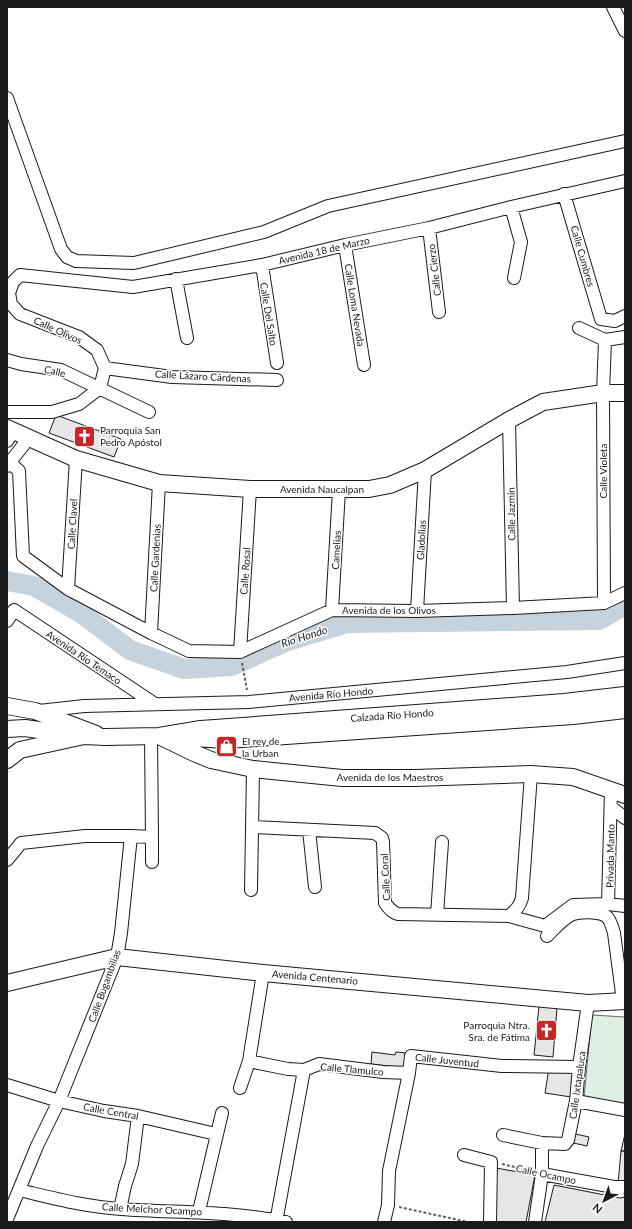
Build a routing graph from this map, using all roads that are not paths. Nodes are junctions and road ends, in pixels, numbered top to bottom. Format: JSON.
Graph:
{"nodes":[{"id":1,"x":613,"y":7,"type":"edge"},
{"id":2,"x":625,"y":31,"type":"edge"},
{"id":3,"x":7,"y":98,"type":"edge"},
{"id":4,"x":625,"y":141,"type":"edge"},
{"id":5,"x":625,"y":181,"type":"edge"},
{"id":6,"x":564,"y":194,"type":"junction"},
{"id":7,"x":511,"y":207,"type":"junction"},
{"id":8,"x":429,"y":228,"type":"junction"},
{"id":9,"x":345,"y":245,"type":"junction"},
{"id":10,"x":262,"y":265,"type":"junction"},
{"id":11,"x":20,"y":275,"type":"joint"},
{"id":12,"x":514,"y":278,"type":"dead end"},
{"id":13,"x":176,"y":279,"type":"junction"},
{"id":14,"x":439,"y":312,"type":"dead end"},
{"id":15,"x":625,"y":316,"type":"edge"},
{"id":16,"x":579,"y":328,"type":"dead end"},
{"id":17,"x":625,"y":337,"type":"edge"},
{"id":18,"x":187,"y":338,"type":"dead end"},
{"id":19,"x":605,"y":340,"type":"junction"},
{"id":20,"x":7,"y":360,"type":"edge"},
{"id":21,"x":277,"y":363,"type":"dead end"},
{"id":22,"x":364,"y":365,"type":"dead end"},
{"id":23,"x":105,"y":368,"type":"junction"},
{"id":24,"x":277,"y":380,"type":"dead end"},
{"id":25,"x":100,"y":388,"type":"junction"},
{"id":26,"x":602,"y":393,"type":"junction"},
{"id":27,"x":625,"y":393,"type":"edge"},
{"id":28,"x":149,"y":412,"type":"dead end"},
{"id":29,"x":10,"y":413,"type":"edge"},
{"id":30,"x":509,"y":420,"type":"junction"},
{"id":31,"x":9,"y":434,"type":"edge"},
{"id":32,"x":29,"y":438,"type":"junction"},
{"id":33,"x":76,"y":459,"type":"junction"},
{"id":34,"x":8,"y":462,"type":"edge"},
{"id":35,"x":424,"y":470,"type":"junction"},
{"id":36,"x":159,"y":483,"type":"junction"},
{"id":37,"x":250,"y":489,"type":"junction"},
{"id":38,"x":339,"y":490,"type":"junction"},
{"id":39,"x":68,"y":589,"type":"junction"},
{"id":40,"x":625,"y":593,"type":"edge"},
{"id":41,"x":604,"y":603,"type":"junction"},
{"id":42,"x":513,"y":608,"type":"junction"},
{"id":43,"x":332,"y":610,"type":"junction"},
{"id":44,"x":417,"y":611,"type":"junction"},
{"id":45,"x":7,"y":621,"type":"edge"},
{"id":46,"x":151,"y":634,"type":"junction"},
{"id":47,"x":241,"y":658,"type":"junction"},
{"id":48,"x":625,"y":663,"type":"edge"},
{"id":49,"x":625,"y":695,"type":"edge"},
{"id":50,"x":155,"y":704,"type":"junction"},
{"id":51,"x":9,"y":706,"type":"edge"},
{"id":52,"x":625,"y":710,"type":"edge"},
{"id":53,"x":36,"y":712,"type":"junction"},
{"id":54,"x":25,"y":728,"type":"junction"},
{"id":55,"x":7,"y":729,"type":"edge"},
{"id":56,"x":84,"y":736,"type":"junction"},
{"id":57,"x":155,"y":736,"type":"junction"},
{"id":58,"x":105,"y":737,"type":"junction"},
{"id":59,"x":20,"y":750,"type":"junction"},
{"id":60,"x":7,"y":760,"type":"edge"},
{"id":61,"x":253,"y":769,"type":"junction"},
{"id":62,"x":531,"y":774,"type":"junction"},
{"id":63,"x":618,"y":793,"type":"edge"},
{"id":64,"x":611,"y":807,"type":"junction"},
{"id":65,"x":625,"y":818,"type":"edge"},
{"id":66,"x":252,"y":827,"type":"junction"},
{"id":67,"x":309,"y":830,"type":"junction"},
{"id":68,"x":131,"y":836,"type":"junction"},
{"id":69,"x":152,"y":837,"type":"junction"},
{"id":70,"x":442,"y":842,"type":"dead end"},
{"id":71,"x":7,"y":860,"type":"edge"},
{"id":72,"x":152,"y":862,"type":"dead end"},
{"id":73,"x":315,"y":886,"type":"dead end"},
{"id":74,"x":251,"y":890,"type":"dead end"},
{"id":75,"x":608,"y":904,"type":"junction"},
{"id":76,"x":625,"y":906,"type":"edge"},
{"id":77,"x":437,"y":915,"type":"junction"},
{"id":78,"x":509,"y":916,"type":"junction"},
{"id":79,"x":547,"y":936,"type":"dead end"},
{"id":80,"x":117,"y":957,"type":"junction"},
{"id":81,"x":262,"y":973,"type":"junction"},
{"id":82,"x":7,"y":983,"type":"edge"},
{"id":83,"x":624,"y":1000,"type":"edge"},
{"id":84,"x":588,"y":1002,"type":"junction"},
{"id":85,"x":249,"y":1061,"type":"junction"},
{"id":86,"x":579,"y":1067,"type":"junction"},
{"id":87,"x":304,"y":1070,"type":"junction"},
{"id":88,"x":409,"y":1073,"type":"junction"},
{"id":89,"x":7,"y":1085,"type":"edge"},
{"id":90,"x":240,"y":1088,"type":"dead end"},
{"id":91,"x":576,"y":1101,"type":"junction"},
{"id":92,"x":59,"y":1102,"type":"junction"},
{"id":93,"x":625,"y":1110,"type":"edge"},
{"id":94,"x":222,"y":1113,"type":"dead end"},
{"id":95,"x":138,"y":1116,"type":"junction"},
{"id":96,"x":216,"y":1134,"type":"junction"},
{"id":97,"x":503,"y":1135,"type":"dead end"},
{"id":98,"x":542,"y":1142,"type":"junction"},
{"id":99,"x":464,"y":1155,"type":"dead end"},
{"id":100,"x":542,"y":1174,"type":"junction"},
{"id":101,"x":625,"y":1187,"type":"edge"},
{"id":102,"x":19,"y":1190,"type":"junction"},
{"id":103,"x":120,"y":1209,"type":"junction"},
{"id":104,"x":199,"y":1211,"type":"junction"},
{"id":105,"x":7,"y":1219,"type":"edge"},
{"id":106,"x":279,"y":1221,"type":"edge"},
{"id":107,"x":384,"y":1222,"type":"edge"},
{"id":108,"x":490,"y":1222,"type":"edge"},
{"id":109,"x":535,"y":1222,"type":"edge"}],
"edges":[{"from":1,"to":2,"type":"street"},
{"from":3,"to":4,"type":"street"},
{"from":5,"to":6,"type":"street","name":"Avenida 18 de Marzo"},
{"from":6,"to":7,"type":"street","name":"Avenida 18 de Marzo"},
{"from":6,"to":15,"type":"street","name":"Calle Cumbres"},
{"from":7,"to":8,"type":"street","name":"Avenida 18 de Marzo"},
{"from":7,"to":12,"type":"street"},
{"from":8,"to":9,"type":"street","name":"Avenida 18 de Marzo"},
{"from":8,"to":14,"type":"street","name":"Calle Cierzo"},
{"from":9,"to":10,"type":"street","name":"Avenida 18 de Marzo"},
{"from":9,"to":22,"type":"street","name":"Calle Loma Nevada"},
{"from":10,"to":13,"type":"street","name":"Avenida 18 de Marzo"},
{"from":10,"to":21,"type":"street","name":"Calle Del Salto"},
{"from":11,"to":13,"type":"street","name":"Avenida 18 de Marzo"},
{"from":11,"to":23,"type":"street","name":"Calle Olivos"},
{"from":13,"to":18,"type":"street"},
{"from":16,"to":19,"type":"street"},
{"from":17,"to":19,"type":"street"},
{"from":19,"to":26,"type":"street","name":"Calle Violeta"},
{"from":20,"to":25,"type":"street","name":"Calle"},
{"from":23,"to":24,"type":"street","name":"Calle Lázaro Cárdenas"},
{"from":23,"to":25,"type":"street"},
{"from":25,"to":28,"type":"street","name":"Calle"},
{"from":25,"to":29,"type":"street"},
{"from":26,"to":27,"type":"main road","name":"Avenida Naucalpan"},
{"from":26,"to":30,"type":"main road","name":"Avenida Naucalpan"},
{"from":26,"to":41,"type":"street","name":"Calle Violeta"},
{"from":30,"to":35,"type":"main road","name":"Avenida Naucalpan"},
{"from":30,"to":42,"type":"street","name":"Calle Jazmín"},
{"from":31,"to":32,"type":"main road","name":"Avenida Naucalpan"},
{"from":32,"to":33,"type":"main road","name":"Avenida Naucalpan"},
{"from":32,"to":34,"type":"street"},
{"from":33,"to":36,"type":"main road","name":"Avenida Naucalpan"},
{"from":33,"to":39,"type":"street","name":"Calle Clavel"},
{"from":34,"to":39,"type":"street","name":"Avenida de los Olivos"},
{"from":35,"to":38,"type":"main road","name":"Avenida Naucalpan"},
{"from":35,"to":44,"type":"street","name":"Gladolias"},
{"from":36,"to":37,"type":"main road","name":"Avenida Naucalpan"},
{"from":36,"to":46,"type":"street","name":"Calle Gardenias"},
{"from":37,"to":38,"type":"main road","name":"Avenida Naucalpan"},
{"from":37,"to":47,"type":"street","name":"Calle Rosal"},
{"from":38,"to":43,"type":"street","name":"Camelias"},
{"from":39,"to":46,"type":"street","name":"Avenida de los Olivos"},
{"from":40,"to":41,"type":"street","name":"Avenida de los Olivos"},
{"from":41,"to":42,"type":"street","name":"Avenida de los Olivos"},
{"from":42,"to":44,"type":"street","name":"Avenida de los Olivos"},
{"from":43,"to":44,"type":"street","name":"Avenida de los Olivos"},
{"from":43,"to":47,"type":"street","name":"Avenida de los Olivos"},
{"from":45,"to":50,"type":"street","name":"Avenida Río Temaco"},
{"from":46,"to":47,"type":"street","name":"Avenida de los Olivos"},
{"from":48,"to":50,"type":"street","name":"Avenida Río Hondo"},
{"from":49,"to":57,"type":"main road","name":"Calzada Río Hondo"},
{"from":50,"to":53,"type":"street","name":"Avenida Río Hondo"},
{"from":51,"to":53,"type":"main road"},
{"from":51,"to":54,"type":"main road"},
{"from":52,"to":57,"type":"main road","name":"Calzada Río Hondo"},
{"from":53,"to":58,"type":"main road"},
{"from":54,"to":55,"type":"main road"},
{"from":54,"to":56,"type":"main road"},
{"from":54,"to":59,"type":"main road"},
{"from":56,"to":58,"type":"main road","name":"Calzada Río Hondo"},
{"from":56,"to":59,"type":"main road","name":"Calzada Río Hondo"},
{"from":57,"to":58,"type":"main road","name":"Calzada Río Hondo"},
{"from":57,"to":61,"type":"main road","name":"Avenida de los Maestros"},
{"from":57,"to":69,"type":"street"},
{"from":59,"to":60,"type":"main road","name":"Calzada Río Hondo"},
{"from":61,"to":62,"type":"main road","name":"Avenida de los Maestros"},
{"from":61,"to":66,"type":"street"},
{"from":62,"to":63,"type":"main road","name":"Avenida de los Maestros"},
{"from":62,"to":78,"type":"street"},
{"from":63,"to":64,"type":"street","name":"Privada Manto"},
{"from":64,"to":65,"type":"street","name":"Privada Manto"},
{"from":64,"to":75,"type":"street","name":"Privada Manto"},
{"from":66,"to":67,"type":"street","name":"Calle Coral"},
{"from":66,"to":74,"type":"street"},
{"from":67,"to":73,"type":"street"},
{"from":67,"to":77,"type":"street","name":"Calle Coral"},
{"from":68,"to":69,"type":"street"},
{"from":68,"to":71,"type":"street"},
{"from":68,"to":80,"type":"street","name":"Calle Bugambilias"},
{"from":69,"to":72,"type":"street"},
{"from":70,"to":77,"type":"street"},
{"from":75,"to":76,"type":"street"},
{"from":75,"to":78,"type":"street","name":"Calle Coral"},
{"from":77,"to":78,"type":"street","name":"Calle Coral"},
{"from":79,"to":83,"type":"street"},
{"from":80,"to":81,"type":"main road","name":"Avenida Centenario"},
{"from":80,"to":82,"type":"main road","name":"Avenida Centenario"},
{"from":80,"to":92,"type":"street","name":"Calle Bugambilias"},
{"from":81,"to":84,"type":"main road","name":"Avenida Centenario"},
{"from":81,"to":85,"type":"street"},
{"from":83,"to":84,"type":"main road","name":"Avenida Centenario"},
{"from":84,"to":86,"type":"street","name":"Calle Ixtapaluca"},
{"from":85,"to":87,"type":"street","name":"Calle Tlamulco"},
{"from":85,"to":90,"type":"street"},
{"from":86,"to":88,"type":"street","name":"Calle Juventud"},
{"from":86,"to":91,"type":"street","name":"Calle Ixtapaluca"},
{"from":87,"to":88,"type":"street","name":"Calle Tlamulco"},
{"from":87,"to":106,"type":"street"},
{"from":88,"to":107,"type":"street","name":"Calle Juventud"},
{"from":89,"to":92,"type":"street","name":"Calle Central"},
{"from":91,"to":93,"type":"street"},
{"from":91,"to":98,"type":"street","name":"Calle Ixtapaluca"},
{"from":92,"to":95,"type":"street","name":"Calle Central"},
{"from":92,"to":102,"type":"street","name":"Calle Bugambilias"},
{"from":94,"to":96,"type":"street"},
{"from":95,"to":96,"type":"street","name":"Calle Central"},
{"from":95,"to":103,"type":"street"},
{"from":96,"to":104,"type":"street"},
{"from":97,"to":98,"type":"street"},
{"from":98,"to":100,"type":"street"},
{"from":99,"to":108,"type":"street"},
{"from":100,"to":101,"type":"street","name":"Calle Ocampo"},
{"from":100,"to":109,"type":"street"},
{"from":102,"to":103,"type":"street","name":"Calle Melchor Ocampo"},
{"from":102,"to":105,"type":"street","name":"Calle Bugambilias"},
{"from":103,"to":104,"type":"street","name":"Calle Melchor Ocampo"},
{"from":104,"to":106,"type":"street","name":"Calle Melchor Ocampo"}]}
